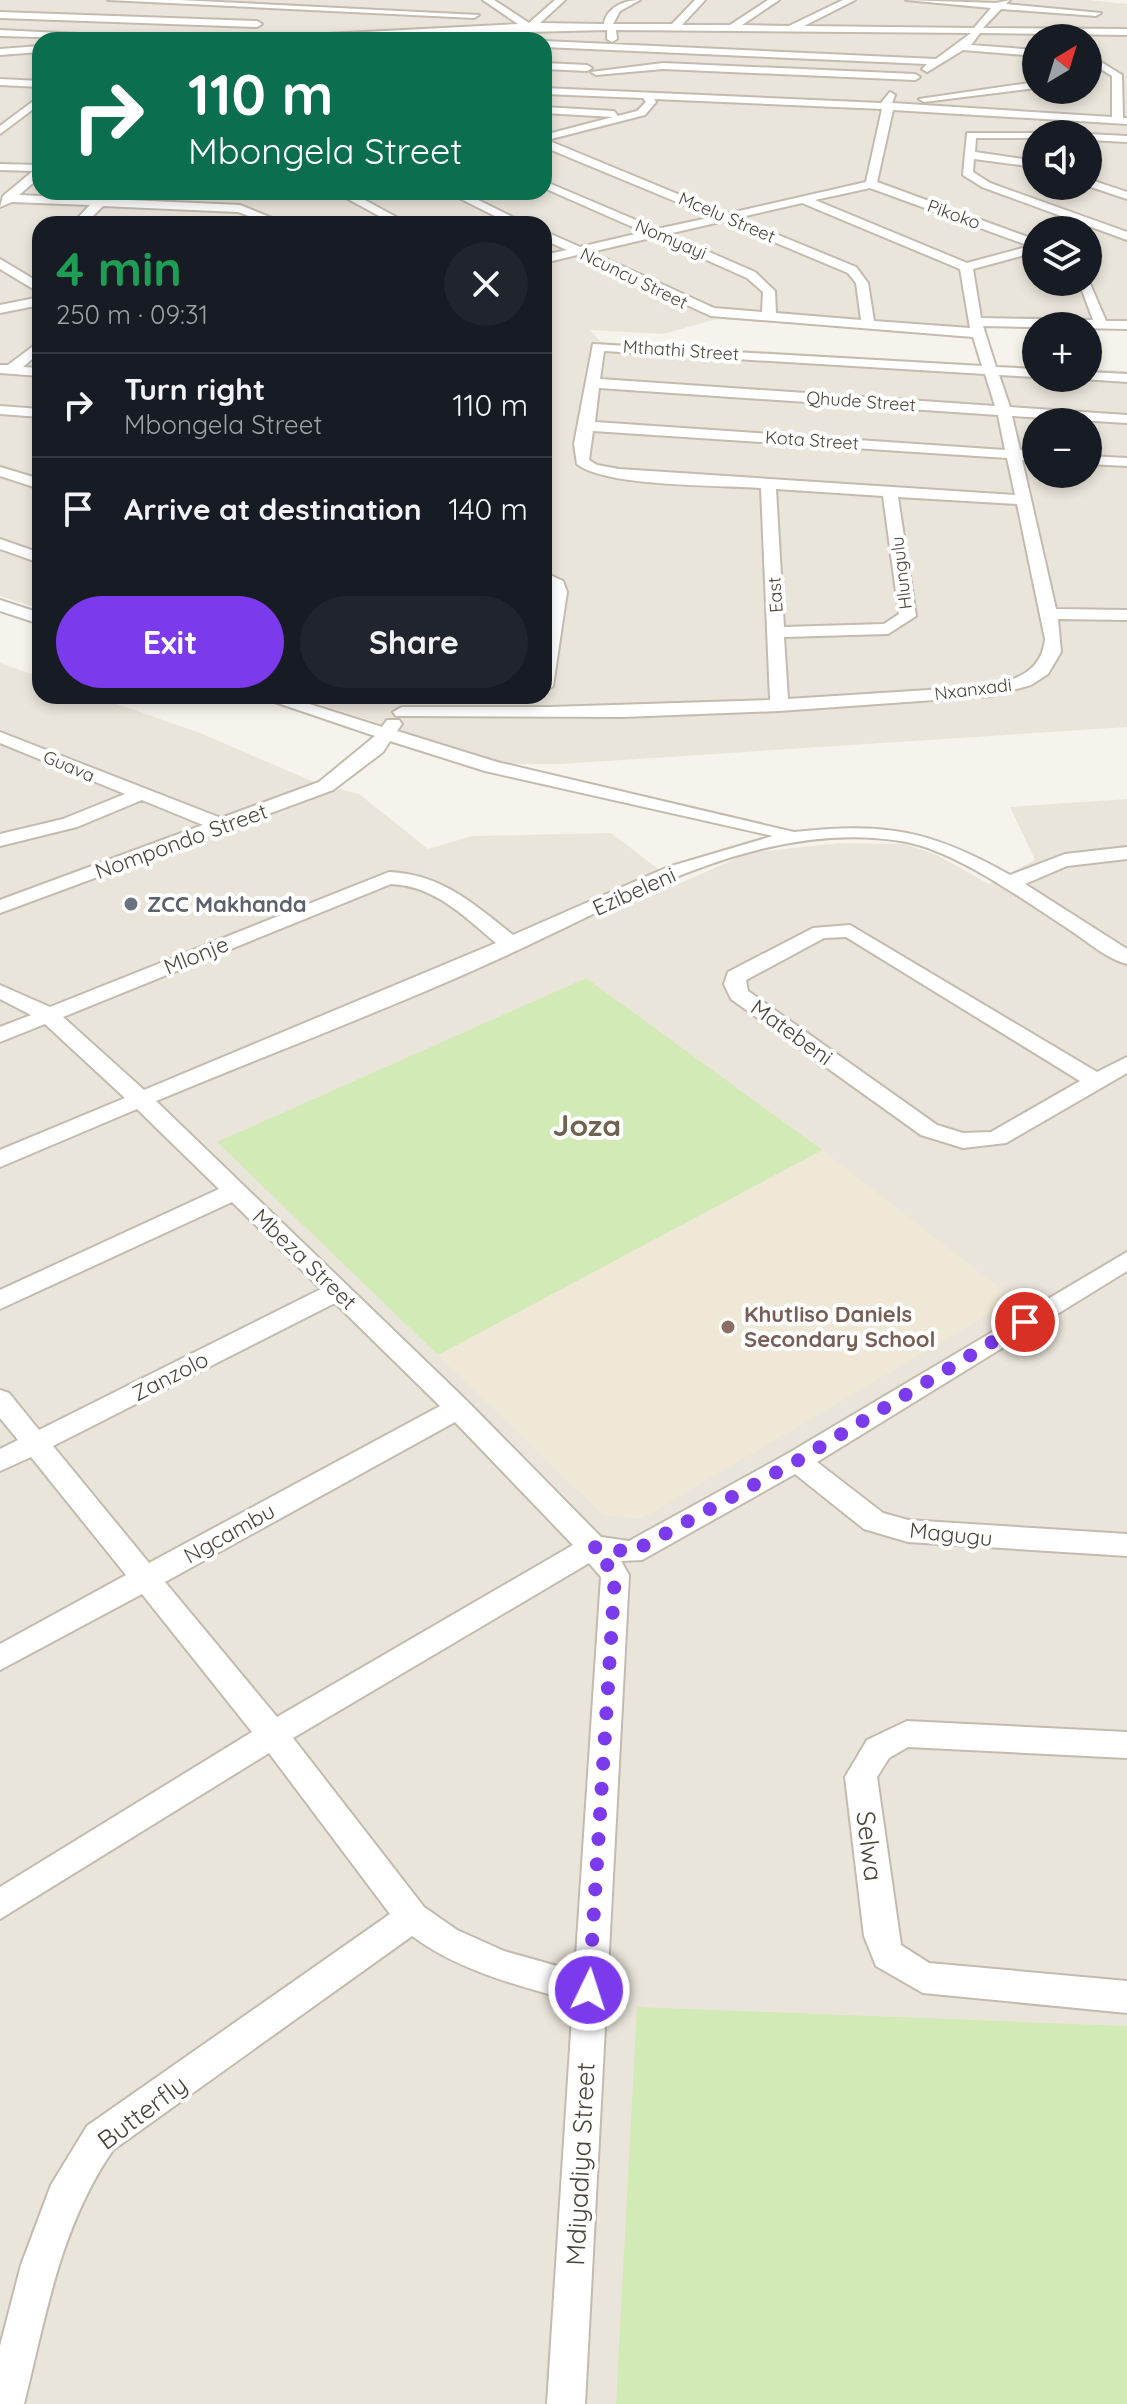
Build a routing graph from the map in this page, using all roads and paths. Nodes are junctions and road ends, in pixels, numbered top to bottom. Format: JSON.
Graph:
{"nodes":[{"id":1,"x":113,"y":0,"type":"edge"},
{"id":2,"x":303,"y":0,"type":"edge"},
{"id":3,"x":488,"y":0,"type":"edge"},
{"id":4,"x":544,"y":0,"type":"edge"},
{"id":5,"x":635,"y":0,"type":"edge"},
{"id":6,"x":700,"y":0,"type":"edge"},
{"id":7,"x":774,"y":0,"type":"edge"},
{"id":8,"x":850,"y":0,"type":"edge"},
{"id":9,"x":1074,"y":0,"type":"edge"},
{"id":10,"x":560,"y":1,"type":"edge"},
{"id":11,"x":1003,"y":3,"type":"edge"},
{"id":12,"x":81,"y":6,"type":"dead end"},
{"id":13,"x":506,"y":7,"type":"edge"},
{"id":14,"x":294,"y":9,"type":"junction"},
{"id":15,"x":907,"y":12,"type":"edge"},
{"id":16,"x":1096,"y":13,"type":"junction"},
{"id":17,"x":0,"y":15,"type":"edge"},
{"id":18,"x":63,"y":18,"type":"junction"},
{"id":19,"x":279,"y":22,"type":"junction"},
{"id":20,"x":530,"y":27,"type":"junction"},
{"id":21,"x":611,"y":27,"type":"junction"},
{"id":22,"x":674,"y":28,"type":"junction"},
{"id":23,"x":731,"y":29,"type":"junction"},
{"id":24,"x":977,"y":31,"type":"junction"},
{"id":25,"x":47,"y":32,"type":"edge"},
{"id":26,"x":270,"y":32,"type":"edge"},
{"id":27,"x":372,"y":32,"type":"edge"},
{"id":28,"x":486,"y":32,"type":"edge"},
{"id":29,"x":535,"y":32,"type":"edge"},
{"id":30,"x":785,"y":32,"type":"junction"},
{"id":31,"x":0,"y":33,"type":"edge"},
{"id":32,"x":32,"y":34,"type":"edge"},
{"id":33,"x":1124,"y":34,"type":"edge"},
{"id":34,"x":552,"y":42,"type":"edge"},
{"id":35,"x":965,"y":44,"type":"junction"},
{"id":36,"x":610,"y":45,"type":"junction"},
{"id":37,"x":552,"y":47,"type":"edge"},
{"id":38,"x":32,"y":50,"type":"edge"},
{"id":39,"x":703,"y":50,"type":"junction"},
{"id":40,"x":1022,"y":51,"type":"edge"},
{"id":41,"x":0,"y":52,"type":"edge"},
{"id":42,"x":771,"y":53,"type":"junction"},
{"id":43,"x":939,"y":62,"type":"junction"},
{"id":44,"x":0,"y":64,"type":"edge"},
{"id":45,"x":1102,"y":64,"type":"edge"},
{"id":46,"x":13,"y":65,"type":"dead end"},
{"id":47,"x":552,"y":67,"type":"edge"},
{"id":48,"x":592,"y":70,"type":"junction"},
{"id":49,"x":769,"y":72,"type":"junction"},
{"id":50,"x":1122,"y":74,"type":"edge"},
{"id":51,"x":1102,"y":76,"type":"edge"},
{"id":52,"x":915,"y":77,"type":"junction"},
{"id":53,"x":0,"y":82,"type":"edge"},
{"id":54,"x":32,"y":84,"type":"edge"},
{"id":55,"x":1022,"y":87,"type":"edge"},
{"id":56,"x":552,"y":91,"type":"edge"},
{"id":57,"x":634,"y":95,"type":"junction"},
{"id":58,"x":647,"y":96,"type":"junction"},
{"id":59,"x":32,"y":105,"type":"edge"},
{"id":60,"x":887,"y":105,"type":"junction"},
{"id":61,"x":552,"y":110,"type":"edge"},
{"id":62,"x":625,"y":115,"type":"junction"},
{"id":63,"x":1122,"y":121,"type":"edge"},
{"id":64,"x":0,"y":131,"type":"edge"},
{"id":65,"x":1022,"y":135,"type":"edge"},
{"id":66,"x":552,"y":138,"type":"edge"},
{"id":67,"x":1102,"y":138,"type":"edge"},
{"id":68,"x":1127,"y":139,"type":"edge"},
{"id":69,"x":552,"y":143,"type":"edge"},
{"id":70,"x":969,"y":155,"type":"junction"},
{"id":71,"x":1022,"y":162,"type":"edge"},
{"id":72,"x":0,"y":167,"type":"edge"},
{"id":73,"x":32,"y":169,"type":"edge"},
{"id":74,"x":32,"y":176,"type":"edge"},
{"id":75,"x":871,"y":184,"type":"junction"},
{"id":76,"x":1102,"y":187,"type":"edge"},
{"id":77,"x":552,"y":188,"type":"edge"},
{"id":78,"x":1127,"y":196,"type":"edge"},
{"id":79,"x":802,"y":199,"type":"junction"},
{"id":80,"x":356,"y":200,"type":"edge"},
{"id":81,"x":470,"y":200,"type":"edge"},
{"id":82,"x":4,"y":202,"type":"edge"},
{"id":83,"x":100,"y":202,"type":"junction"},
{"id":84,"x":185,"y":207,"type":"junction"},
{"id":85,"x":86,"y":216,"type":"edge"},
{"id":86,"x":177,"y":216,"type":"edge"},
{"id":87,"x":261,"y":216,"type":"edge"},
{"id":88,"x":384,"y":216,"type":"edge"},
{"id":89,"x":504,"y":216,"type":"edge"},
{"id":90,"x":730,"y":217,"type":"junction"},
{"id":91,"x":1127,"y":224,"type":"edge"},
{"id":92,"x":1107,"y":229,"type":"junction"},
{"id":93,"x":1102,"y":230,"type":"edge"},
{"id":94,"x":658,"y":234,"type":"junction"},
{"id":95,"x":1127,"y":236,"type":"edge"},
{"id":96,"x":552,"y":239,"type":"edge"},
{"id":97,"x":1022,"y":241,"type":"edge"},
{"id":98,"x":1022,"y":250,"type":"edge"},
{"id":99,"x":579,"y":251,"type":"junction"},
{"id":100,"x":552,"y":257,"type":"edge"},
{"id":101,"x":0,"y":263,"type":"edge"},
{"id":102,"x":966,"y":267,"type":"junction"},
{"id":103,"x":32,"y":284,"type":"edge"},
{"id":104,"x":32,"y":303,"type":"edge"},
{"id":105,"x":0,"y":309,"type":"edge"},
{"id":106,"x":769,"y":317,"type":"junction"},
{"id":107,"x":867,"y":320,"type":"junction"},
{"id":108,"x":1102,"y":325,"type":"edge"},
{"id":109,"x":1127,"y":325,"type":"edge"},
{"id":110,"x":1022,"y":327,"type":"edge"},
{"id":111,"x":977,"y":328,"type":"junction"},
{"id":112,"x":32,"y":351,"type":"edge"},
{"id":113,"x":6,"y":370,"type":"edge"},
{"id":114,"x":993,"y":370,"type":"junction"},
{"id":115,"x":32,"y":372,"type":"edge"},
{"id":116,"x":1022,"y":372,"type":"edge"},
{"id":117,"x":1102,"y":377,"type":"edge"},
{"id":118,"x":1127,"y":378,"type":"edge"},
{"id":119,"x":594,"y":383,"type":"junction"},
{"id":120,"x":0,"y":410,"type":"edge"},
{"id":121,"x":1004,"y":411,"type":"junction"},
{"id":122,"x":32,"y":412,"type":"edge"},
{"id":123,"x":1127,"y":419,"type":"edge"},
{"id":124,"x":587,"y":426,"type":"junction"},
{"id":125,"x":1011,"y":455,"type":"junction"},
{"id":126,"x":1022,"y":455,"type":"edge"},
{"id":127,"x":1102,"y":461,"type":"edge"},
{"id":128,"x":1127,"y":462,"type":"edge"},
{"id":129,"x":0,"y":471,"type":"edge"},
{"id":130,"x":32,"y":481,"type":"edge"},
{"id":131,"x":768,"y":484,"type":"junction"},
{"id":132,"x":890,"y":492,"type":"junction"},
{"id":133,"x":1021,"y":500,"type":"junction"},
{"id":134,"x":0,"y":544,"type":"edge"},
{"id":135,"x":32,"y":555,"type":"edge"},
{"id":136,"x":552,"y":581,"type":"edge"},
{"id":137,"x":0,"y":605,"type":"edge"},
{"id":138,"x":1048,"y":614,"type":"junction"},
{"id":139,"x":1127,"y":615,"type":"edge"},
{"id":140,"x":32,"y":616,"type":"edge"},
{"id":141,"x":777,"y":632,"type":"junction"},
{"id":142,"x":552,"y":636,"type":"edge"},
{"id":143,"x":291,"y":704,"type":"edge"},
{"id":144,"x":403,"y":704,"type":"edge"},
{"id":145,"x":541,"y":704,"type":"edge"},
{"id":146,"x":779,"y":706,"type":"junction"},
{"id":147,"x":539,"y":716,"type":"junction"},
{"id":148,"x":386,"y":735,"type":"junction"},
{"id":149,"x":0,"y":737,"type":"edge"},
{"id":150,"x":139,"y":795,"type":"junction"},
{"id":151,"x":223,"y":826,"type":"junction"},
{"id":152,"x":801,"y":836,"type":"junction"},
{"id":153,"x":0,"y":840,"type":"edge"},
{"id":154,"x":1127,"y":853,"type":"edge"},
{"id":155,"x":1009,"y":885,"type":"junction"},
{"id":156,"x":0,"y":907,"type":"edge"},
{"id":157,"x":512,"y":945,"type":"junction"},
{"id":158,"x":1127,"y":958,"type":"edge"},
{"id":159,"x":0,"y":991,"type":"edge"},
{"id":160,"x":48,"y":1015,"type":"junction"},
{"id":161,"x":0,"y":1035,"type":"edge"},
{"id":162,"x":1127,"y":1064,"type":"edge"},
{"id":163,"x":1096,"y":1081,"type":"junction"},
{"id":164,"x":140,"y":1099,"type":"junction"},
{"id":165,"x":0,"y":1159,"type":"edge"},
{"id":166,"x":236,"y":1191,"type":"junction"},
{"id":167,"x":1127,"y":1260,"type":"edge"},
{"id":168,"x":339,"y":1291,"type":"junction"},
{"id":169,"x":0,"y":1300,"type":"edge"},
{"id":170,"x":0,"y":1400,"type":"edge"},
{"id":171,"x":458,"y":1408,"type":"junction"},
{"id":172,"x":35,"y":1444,"type":"junction"},
{"id":173,"x":0,"y":1461,"type":"edge"},
{"id":174,"x":797,"y":1461,"type":"junction"},
{"id":175,"x":593,"y":1547,"type":"junction"},
{"id":176,"x":1126,"y":1552,"type":"edge"},
{"id":177,"x":145,"y":1579,"type":"junction"},
{"id":178,"x":0,"y":1658,"type":"edge"},
{"id":179,"x":273,"y":1735,"type":"junction"},
{"id":180,"x":1127,"y":1745,"type":"edge"},
{"id":181,"x":0,"y":1904,"type":"edge"},
{"id":182,"x":412,"y":1917,"type":"junction"},
{"id":183,"x":589,"y":1990,"type":"junction"},
{"id":184,"x":1127,"y":1997,"type":"edge"},
{"id":185,"x":5,"y":2404,"type":"edge"},
{"id":186,"x":566,"y":2404,"type":"edge"}],
"edges":[{"from":1,"to":14,"type":"street"},
{"from":2,"to":14,"type":"street"},
{"from":3,"to":13,"type":"street"},
{"from":4,"to":10,"type":"street"},
{"from":5,"to":21,"type":"street"},
{"from":6,"to":22,"type":"street"},
{"from":7,"to":23,"type":"street"},
{"from":8,"to":30,"type":"street"},
{"from":9,"to":16,"type":"street"},
{"from":10,"to":20,"type":"street"},
{"from":11,"to":15,"type":"street"},
{"from":11,"to":16,"type":"street"},
{"from":11,"to":24,"type":"street"},
{"from":12,"to":18,"type":"street"},
{"from":13,"to":14,"type":"street"},
{"from":13,"to":20,"type":"street"},
{"from":14,"to":19,"type":"street"},
{"from":15,"to":24,"type":"street"},
{"from":15,"to":30,"type":"street"},
{"from":16,"to":33,"type":"street"},
{"from":17,"to":18,"type":"street"},
{"from":18,"to":19,"type":"street"},
{"from":18,"to":25,"type":"street"},
{"from":19,"to":26,"type":"street"},
{"from":19,"to":27,"type":"street"},
{"from":20,"to":21,"type":"street"},
{"from":20,"to":28,"type":"street"},
{"from":20,"to":29,"type":"street"},
{"from":21,"to":22,"type":"street"},
{"from":21,"to":36,"type":"street"},
{"from":22,"to":23,"type":"street"},
{"from":23,"to":30,"type":"street"},
{"from":23,"to":39,"type":"street"},
{"from":24,"to":33,"type":"street"},
{"from":24,"to":35,"type":"street"},
{"from":30,"to":35,"type":"street"},
{"from":30,"to":42,"type":"street"},
{"from":31,"to":32,"type":"street"},
{"from":34,"to":36,"type":"street"},
{"from":35,"to":40,"type":"street"},
{"from":35,"to":43,"type":"street"},
{"from":36,"to":39,"type":"street"},
{"from":37,"to":48,"type":"street"},
{"from":38,"to":41,"type":"street"},
{"from":39,"to":42,"type":"street"},
{"from":42,"to":43,"type":"street"},
{"from":42,"to":49,"type":"street"},
{"from":43,"to":52,"type":"street"},
{"from":44,"to":46,"type":"street"},
{"from":45,"to":50,"type":"street"},
{"from":47,"to":48,"type":"street"},
{"from":48,"to":49,"type":"street"},
{"from":48,"to":57,"type":"street"},
{"from":49,"to":52,"type":"street"},
{"from":50,"to":51,"type":"street"},
{"from":50,"to":63,"type":"street"},
{"from":52,"to":60,"type":"street"},
{"from":53,"to":54,"type":"street"},
{"from":55,"to":60,"type":"street"},
{"from":56,"to":57,"type":"street"},
{"from":57,"to":58,"type":"street"},
{"from":58,"to":60,"type":"street"},
{"from":58,"to":62,"type":"street"},
{"from":59,"to":64,"type":"street"},
{"from":60,"to":63,"type":"street"},
{"from":60,"to":75,"type":"street"},
{"from":61,"to":62,"type":"street"},
{"from":62,"to":66,"type":"street"},
{"from":65,"to":70,"type":"street"},
{"from":67,"to":68,"type":"street"},
{"from":69,"to":90,"type":"street","name":"Mcelu Street"},
{"from":70,"to":71,"type":"street"},
{"from":70,"to":92,"type":"street"},
{"from":72,"to":73,"type":"street"},
{"from":74,"to":82,"type":"street"},
{"from":75,"to":79,"type":"street"},
{"from":75,"to":97,"type":"street","name":"Pikoko"},
{"from":76,"to":78,"type":"street"},
{"from":77,"to":94,"type":"street","name":"Nomyayi"},
{"from":79,"to":90,"type":"street"},
{"from":79,"to":102,"type":"street"},
{"from":80,"to":88,"type":"street"},
{"from":81,"to":89,"type":"street"},
{"from":82,"to":83,"type":"street"},
{"from":83,"to":84,"type":"street"},
{"from":83,"to":85,"type":"street"},
{"from":84,"to":86,"type":"street"},
{"from":84,"to":87,"type":"street"},
{"from":90,"to":94,"type":"street"},
{"from":90,"to":107,"type":"street","name":"Mcelu Street"},
{"from":91,"to":92,"type":"street"},
{"from":92,"to":93,"type":"street"},
{"from":92,"to":95,"type":"street"},
{"from":94,"to":99,"type":"street"},
{"from":94,"to":106,"type":"street","name":"Nomyayi"},
{"from":96,"to":99,"type":"street","name":"Ncuncu Street"},
{"from":98,"to":102,"type":"street"},
{"from":99,"to":100,"type":"street"},
{"from":99,"to":106,"type":"street","name":"Ncuncu Street"},
{"from":101,"to":103,"type":"street"},
{"from":102,"to":111,"type":"street","name":"Nxanxadi"},
{"from":104,"to":105,"type":"street"},
{"from":106,"to":107,"type":"street","name":"Ncuncu Street"},
{"from":107,"to":111,"type":"street","name":"Ncuncu Street"},
{"from":108,"to":109,"type":"street","name":"Ncuncu Street"},
{"from":110,"to":111,"type":"street","name":"Ncuncu Street"},
{"from":111,"to":114,"type":"street","name":"Nxanxadi"},
{"from":112,"to":113,"type":"street"},
{"from":113,"to":115,"type":"street"},
{"from":114,"to":116,"type":"street","name":"Mthathi Street"},
{"from":114,"to":119,"type":"street","name":"Mthathi Street"},
{"from":114,"to":121,"type":"street","name":"Nxanxadi"},
{"from":117,"to":118,"type":"street"},
{"from":119,"to":121,"type":"street","name":"Qhude Street"},
{"from":119,"to":124,"type":"street","name":"Mthathi Street"},
{"from":120,"to":122,"type":"street"},
{"from":121,"to":123,"type":"street","name":"Qhude Street"},
{"from":121,"to":125,"type":"street","name":"Nxanxadi"},
{"from":124,"to":125,"type":"street","name":"Kota Street"},
{"from":124,"to":131,"type":"street","name":"Mthathi Street"},
{"from":125,"to":126,"type":"street","name":"Kota Street"},
{"from":125,"to":133,"type":"street","name":"Nxanxadi"},
{"from":127,"to":128,"type":"street"},
{"from":129,"to":130,"type":"street"},
{"from":131,"to":132,"type":"street","name":"Mthathi Street"},
{"from":131,"to":141,"type":"street","name":"East"},
{"from":132,"to":133,"type":"street","name":"Mthathi Street"},
{"from":132,"to":141,"type":"street","name":"Hlungulu"},
{"from":133,"to":138,"type":"street","name":"Nxanxadi"},
{"from":134,"to":135,"type":"street"},
{"from":136,"to":142,"type":"street"},
{"from":137,"to":140,"type":"street"},
{"from":138,"to":139,"type":"street"},
{"from":138,"to":146,"type":"street","name":"Nxanxadi"},
{"from":141,"to":146,"type":"street","name":"East"},
{"from":143,"to":148,"type":"street"},
{"from":144,"to":147,"type":"street","name":"Nxanxadi"},
{"from":144,"to":148,"type":"street","name":"Nompondo Street"},
{"from":145,"to":147,"type":"street"},
{"from":146,"to":147,"type":"street","name":"Nxanxadi"},
{"from":148,"to":151,"type":"street","name":"Nompondo Street"},
{"from":148,"to":152,"type":"street"},
{"from":149,"to":150,"type":"street","name":"Guava"},
{"from":150,"to":151,"type":"street","name":"Guava"},
{"from":150,"to":153,"type":"street","name":"Guava"},
{"from":151,"to":156,"type":"street","name":"Nompondo Street"},
{"from":152,"to":155,"type":"street","name":"Ezibeleni"},
{"from":152,"to":157,"type":"street","name":"Ezibeleni"},
{"from":154,"to":155,"type":"street"},
{"from":155,"to":158,"type":"street","name":"Ezibeleni"},
{"from":157,"to":160,"type":"street","name":"Mlonje"},
{"from":157,"to":164,"type":"street","name":"Ezibeleni"},
{"from":159,"to":160,"type":"street","name":"Mbeza Street"},
{"from":160,"to":161,"type":"street","name":"Mlonje"},
{"from":160,"to":164,"type":"street","name":"Mbeza Street"},
{"from":162,"to":163,"type":"street","name":"Matebeni"},
{"from":163,"to":163,"type":"street","name":"Matebeni"},
{"from":164,"to":165,"type":"street","name":"Ezibeleni"},
{"from":164,"to":166,"type":"street","name":"Mbeza Street"},
{"from":166,"to":168,"type":"street","name":"Mbeza Street"},
{"from":166,"to":169,"type":"street"},
{"from":167,"to":174,"type":"street"},
{"from":168,"to":171,"type":"street","name":"Mbeza Street"},
{"from":168,"to":172,"type":"street","name":"Zanzolo"},
{"from":170,"to":172,"type":"street"},
{"from":171,"to":175,"type":"street","name":"Mbeza Street"},
{"from":171,"to":177,"type":"street","name":"Ngcambu"},
{"from":172,"to":173,"type":"street","name":"Zanzolo"},
{"from":172,"to":177,"type":"street"},
{"from":174,"to":175,"type":"street"},
{"from":174,"to":176,"type":"street","name":"Magugu"},
{"from":175,"to":179,"type":"street"},
{"from":175,"to":183,"type":"street","name":"Mdiyadiya Street"},
{"from":177,"to":178,"type":"street","name":"Ngcambu"},
{"from":177,"to":179,"type":"street"},
{"from":179,"to":181,"type":"street"},
{"from":179,"to":182,"type":"street"},
{"from":180,"to":184,"type":"street","name":"Selwa"},
{"from":182,"to":183,"type":"street"},
{"from":182,"to":185,"type":"street","name":"Butterfly"},
{"from":183,"to":186,"type":"street","name":"Mdiyadiya Street"}]}
